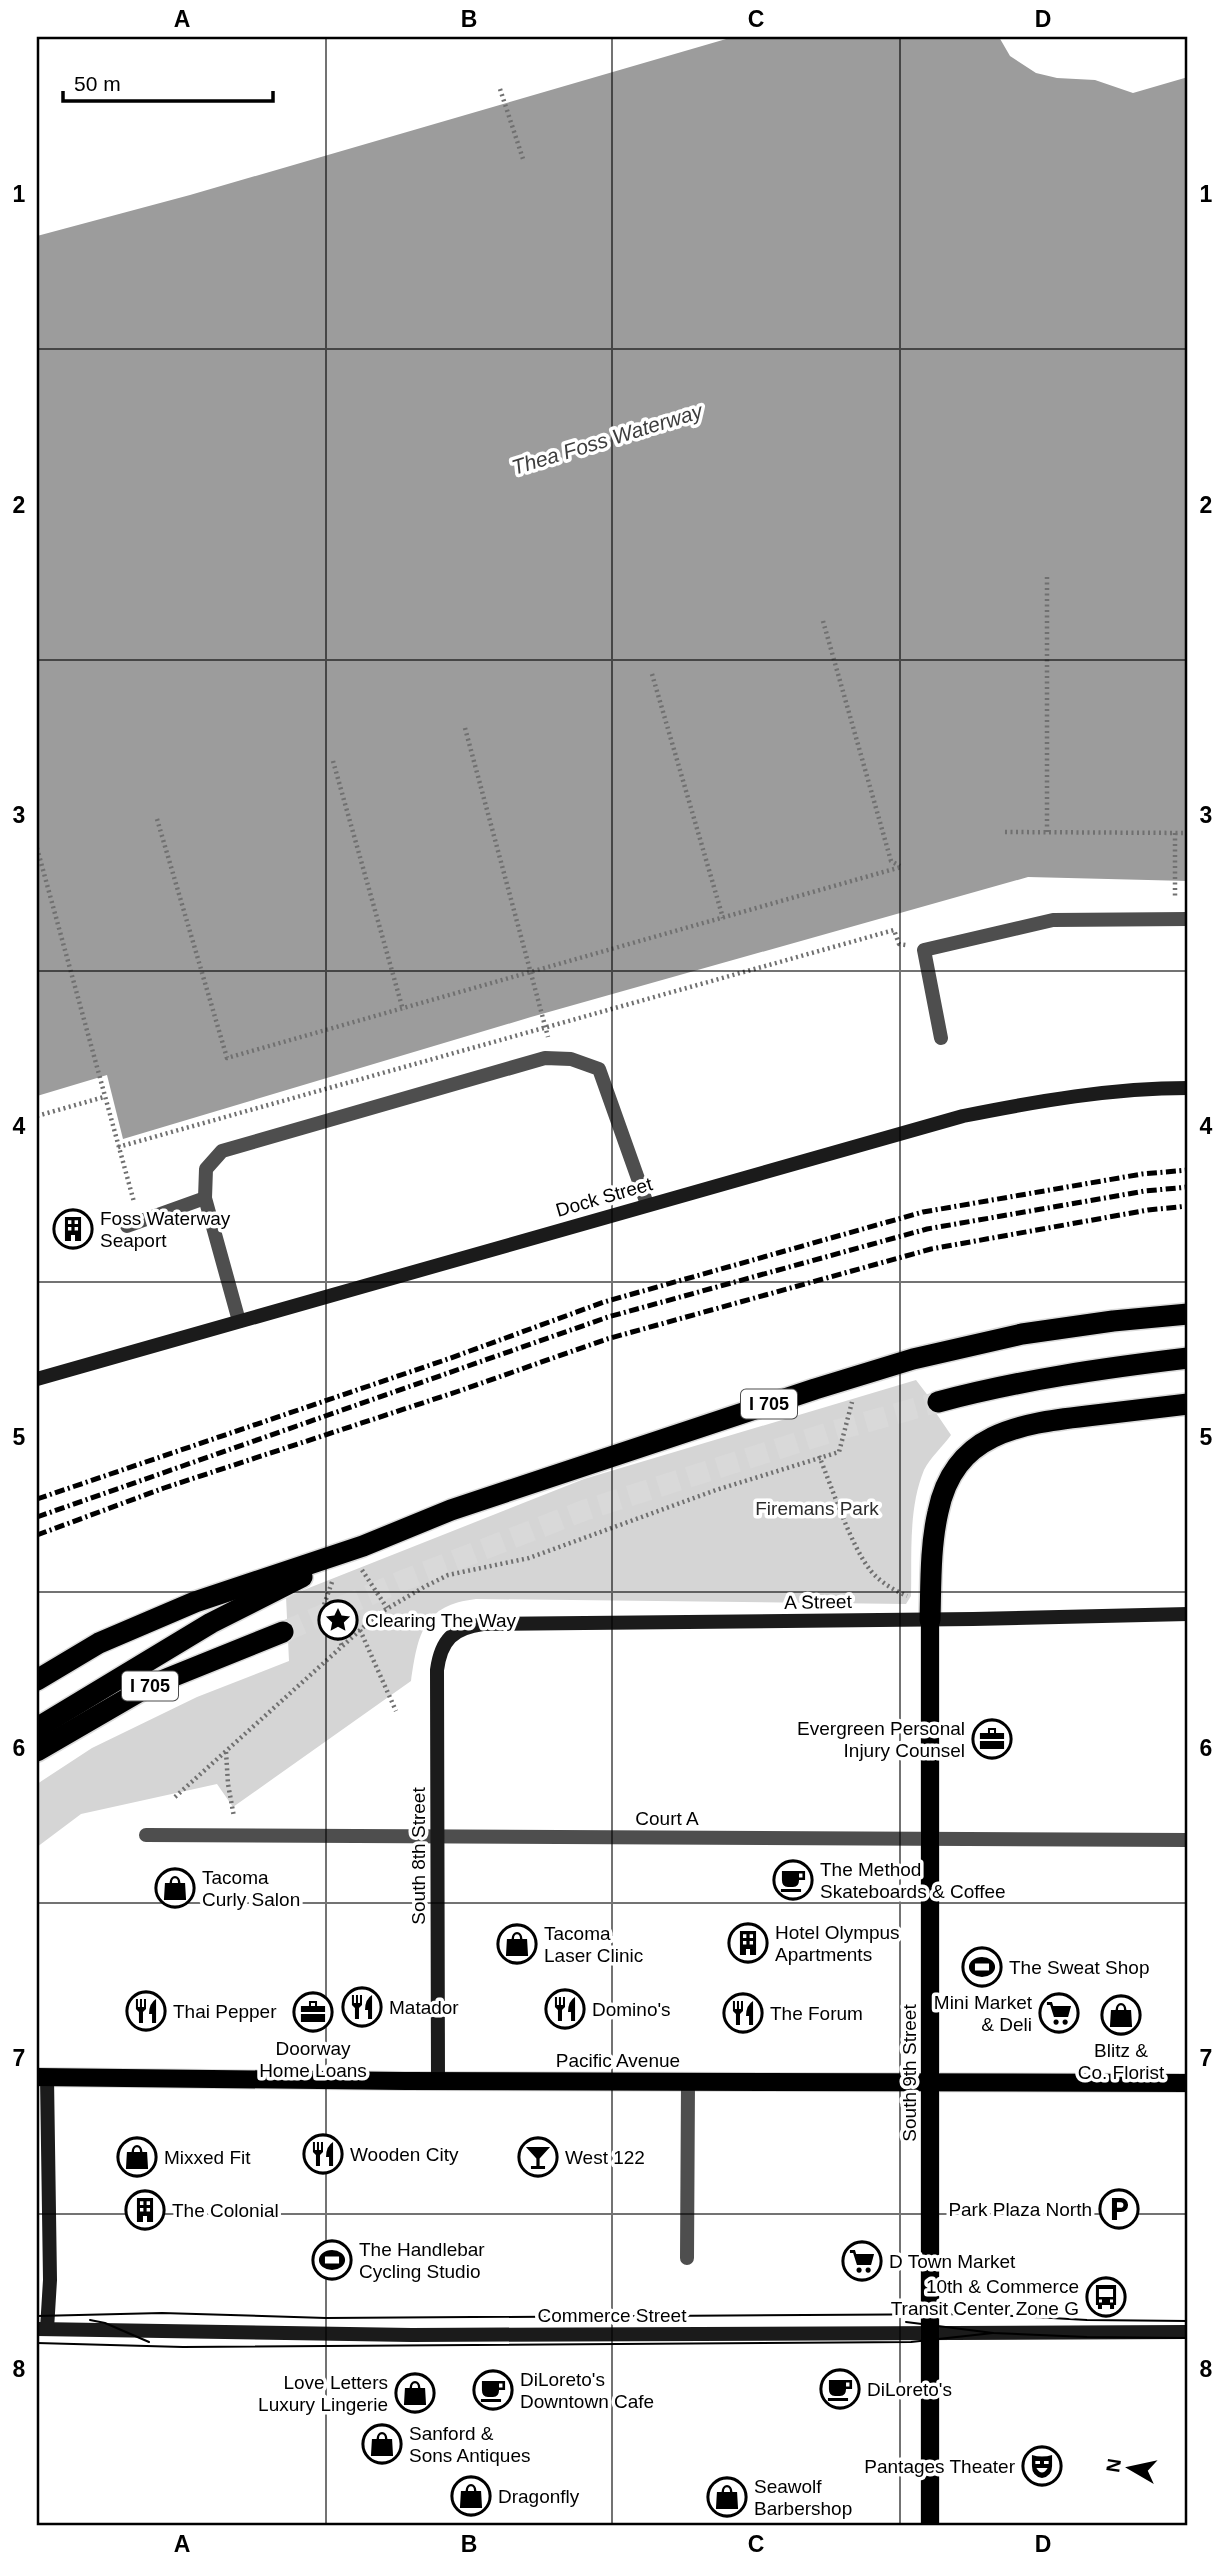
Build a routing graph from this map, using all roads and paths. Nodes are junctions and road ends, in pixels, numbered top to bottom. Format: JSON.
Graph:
{"nodes":[{"id":1,"x":500,"y":89,"type":"dead end"},
{"id":2,"x":523,"y":159,"type":"dead end"},
{"id":3,"x":1047,"y":574,"type":"dead end"},
{"id":4,"x":823,"y":621,"type":"dead end"},
{"id":5,"x":652,"y":674,"type":"dead end"},
{"id":6,"x":465,"y":728,"type":"dead end"},
{"id":7,"x":332,"y":761,"type":"dead end"},
{"id":8,"x":157,"y":819,"type":"dead end"},
{"id":9,"x":1005,"y":832,"type":"dead end"},
{"id":10,"x":1047,"y":832,"type":"junction"},
{"id":11,"x":1175,"y":833,"type":"junction"},
{"id":12,"x":1188,"y":833,"type":"edge"},
{"id":13,"x":37,"y":848,"type":"edge"},
{"id":14,"x":723,"y":918,"type":"junction"},
{"id":15,"x":1182,"y":919,"type":"edge"},
{"id":16,"x":924,"y":950,"type":"junction"},
{"id":17,"x":530,"y":973,"type":"junction"},
{"id":18,"x":403,"y":1010,"type":"junction"},
{"id":19,"x":545,"y":1027,"type":"junction"},
{"id":20,"x":941,"y":1038,"type":"dead end"},
{"id":21,"x":554,"y":1058,"type":"junction"},
{"id":22,"x":1188,"y":1088,"type":"edge"},
{"id":23,"x":104,"y":1097,"type":"junction"},
{"id":24,"x":37,"y":1116,"type":"edge"},
{"id":25,"x":117,"y":1147,"type":"junction"},
{"id":26,"x":205,"y":1198,"type":"junction"},
{"id":27,"x":647,"y":1205,"type":"junction"},
{"id":28,"x":133,"y":1224,"type":"joint"},
{"id":29,"x":1188,"y":1314,"type":"edge"},
{"id":30,"x":239,"y":1321,"type":"junction"},
{"id":31,"x":1188,"y":1358,"type":"edge"},
{"id":32,"x":37,"y":1379,"type":"edge"},
{"id":33,"x":852,"y":1401,"type":"dead end"},
{"id":34,"x":938,"y":1402,"type":"tunnel mouth"},
{"id":35,"x":1188,"y":1404,"type":"edge"},
{"id":36,"x":819,"y":1456,"type":"junction"},
{"id":37,"x":363,"y":1546,"type":"junction"},
{"id":38,"x":352,"y":1574,"type":"dead end"},
{"id":39,"x":341,"y":1578,"type":"dead end"},
{"id":40,"x":893,"y":1590,"type":"junction"},
{"id":41,"x":894,"y":1597,"type":"dead end"},
{"id":42,"x":911,"y":1598,"type":"dead end"},
{"id":43,"x":387,"y":1608,"type":"junction"},
{"id":44,"x":1188,"y":1614,"type":"edge"},
{"id":45,"x":930,"y":1620,"type":"junction"},
{"id":46,"x":360,"y":1630,"type":"junction"},
{"id":47,"x":283,"y":1632,"type":"tunnel mouth"},
{"id":48,"x":452,"y":1635,"type":"joint"},
{"id":49,"x":342,"y":1646,"type":"junction"},
{"id":50,"x":37,"y":1680,"type":"edge"},
{"id":51,"x":396,"y":1711,"type":"dead end"},
{"id":52,"x":82,"y":1724,"type":"junction"},
{"id":53,"x":37,"y":1728,"type":"edge"},
{"id":54,"x":37,"y":1751,"type":"edge"},
{"id":55,"x":226,"y":1752,"type":"junction"},
{"id":56,"x":37,"y":1760,"type":"edge"},
{"id":57,"x":175,"y":1797,"type":"dead end"},
{"id":58,"x":234,"y":1818,"type":"dead end"},
{"id":59,"x":146,"y":1835,"type":"dead end"},
{"id":60,"x":437,"y":1836,"type":"junction"},
{"id":61,"x":930,"y":1839,"type":"junction"},
{"id":62,"x":1188,"y":1840,"type":"edge"},
{"id":63,"x":40,"y":2079,"type":"edge"},
{"id":64,"x":438,"y":2081,"type":"junction"},
{"id":65,"x":688,"y":2082,"type":"junction"},
{"id":66,"x":930,"y":2082,"type":"junction"},
{"id":67,"x":1188,"y":2083,"type":"edge"},
{"id":68,"x":687,"y":2258,"type":"dead end"},
{"id":69,"x":42,"y":2329,"type":"edge"},
{"id":70,"x":928,"y":2332,"type":"junction"},
{"id":71,"x":1188,"y":2332,"type":"edge"},
{"id":72,"x":930,"y":2526,"type":"edge"}],
"edges":[{"from":1,"to":2,"type":"path"},
{"from":3,"to":10,"type":"path"},
{"from":4,"to":14,"type":"path"},
{"from":5,"to":14,"type":"path"},
{"from":6,"to":17,"type":"path"},
{"from":7,"to":18,"type":"path"},
{"from":8,"to":18,"type":"path"},
{"from":9,"to":10,"type":"path"},
{"from":10,"to":11,"type":"path"},
{"from":11,"to":12,"type":"path"},
{"from":11,"to":15,"type":"path"},
{"from":13,"to":23,"type":"path"},
{"from":14,"to":17,"type":"path"},
{"from":15,"to":16,"type":"street"},
{"from":16,"to":19,"type":"path"},
{"from":16,"to":20,"type":"street"},
{"from":17,"to":18,"type":"path"},
{"from":17,"to":19,"type":"path"},
{"from":19,"to":21,"type":"path"},
{"from":19,"to":25,"type":"path"},
{"from":21,"to":26,"type":"street"},
{"from":21,"to":27,"type":"street"},
{"from":22,"to":27,"type":"street","name":"Dock Street"},
{"from":23,"to":24,"type":"path"},
{"from":23,"to":25,"type":"path"},
{"from":25,"to":28,"type":"path"},
{"from":26,"to":28,"type":"street"},
{"from":26,"to":30,"type":"street"},
{"from":27,"to":30,"type":"street","name":"Dock Street"},
{"from":29,"to":37,"type":"highway","number":"I 705"},
{"from":30,"to":32,"type":"street","name":"Dock Street"},
{"from":31,"to":34,"type":"highway"},
{"from":33,"to":36,"type":"path"},
{"from":35,"to":45,"type":"highway"},
{"from":36,"to":40,"type":"path"},
{"from":36,"to":43,"type":"path"},
{"from":37,"to":50,"type":"highway"},
{"from":37,"to":53,"type":"highway"},
{"from":38,"to":43,"type":"path"},
{"from":39,"to":49,"type":"path"},
{"from":40,"to":41,"type":"path"},
{"from":40,"to":42,"type":"path"},
{"from":43,"to":46,"type":"path"},
{"from":44,"to":45,"type":"street","name":"A Street"},
{"from":45,"to":48,"type":"street","name":"A Street"},
{"from":45,"to":61,"type":"main road","name":"South 9th Street"},
{"from":46,"to":49,"type":"path"},
{"from":46,"to":51,"type":"path"},
{"from":47,"to":52,"type":"highway","number":"I 705"},
{"from":48,"to":60,"type":"street","name":"South 8th Street"},
{"from":49,"to":55,"type":"path"},
{"from":52,"to":54,"type":"highway"},
{"from":52,"to":56,"type":"highway"},
{"from":55,"to":57,"type":"path"},
{"from":55,"to":58,"type":"path"},
{"from":59,"to":60,"type":"street","name":"Court A"},
{"from":60,"to":61,"type":"street","name":"Court A"},
{"from":60,"to":64,"type":"street","name":"South 8th Street"},
{"from":61,"to":62,"type":"street","name":"Court A"},
{"from":61,"to":66,"type":"main road","name":"South 9th Street"},
{"from":63,"to":64,"type":"main road","name":"Pacific Avenue"},
{"from":63,"to":69,"type":"street"},
{"from":64,"to":65,"type":"main road","name":"Pacific Avenue"},
{"from":65,"to":66,"type":"main road","name":"Pacific Avenue"},
{"from":65,"to":68,"type":"street"},
{"from":66,"to":67,"type":"main road","name":"Pacific Avenue"},
{"from":66,"to":70,"type":"main road","name":"South 9th Street"},
{"from":69,"to":70,"type":"street","name":"Commerce Street"},
{"from":70,"to":71,"type":"street","name":"Commerce Street"},
{"from":70,"to":72,"type":"main road","name":"South 9th Street"}]}
